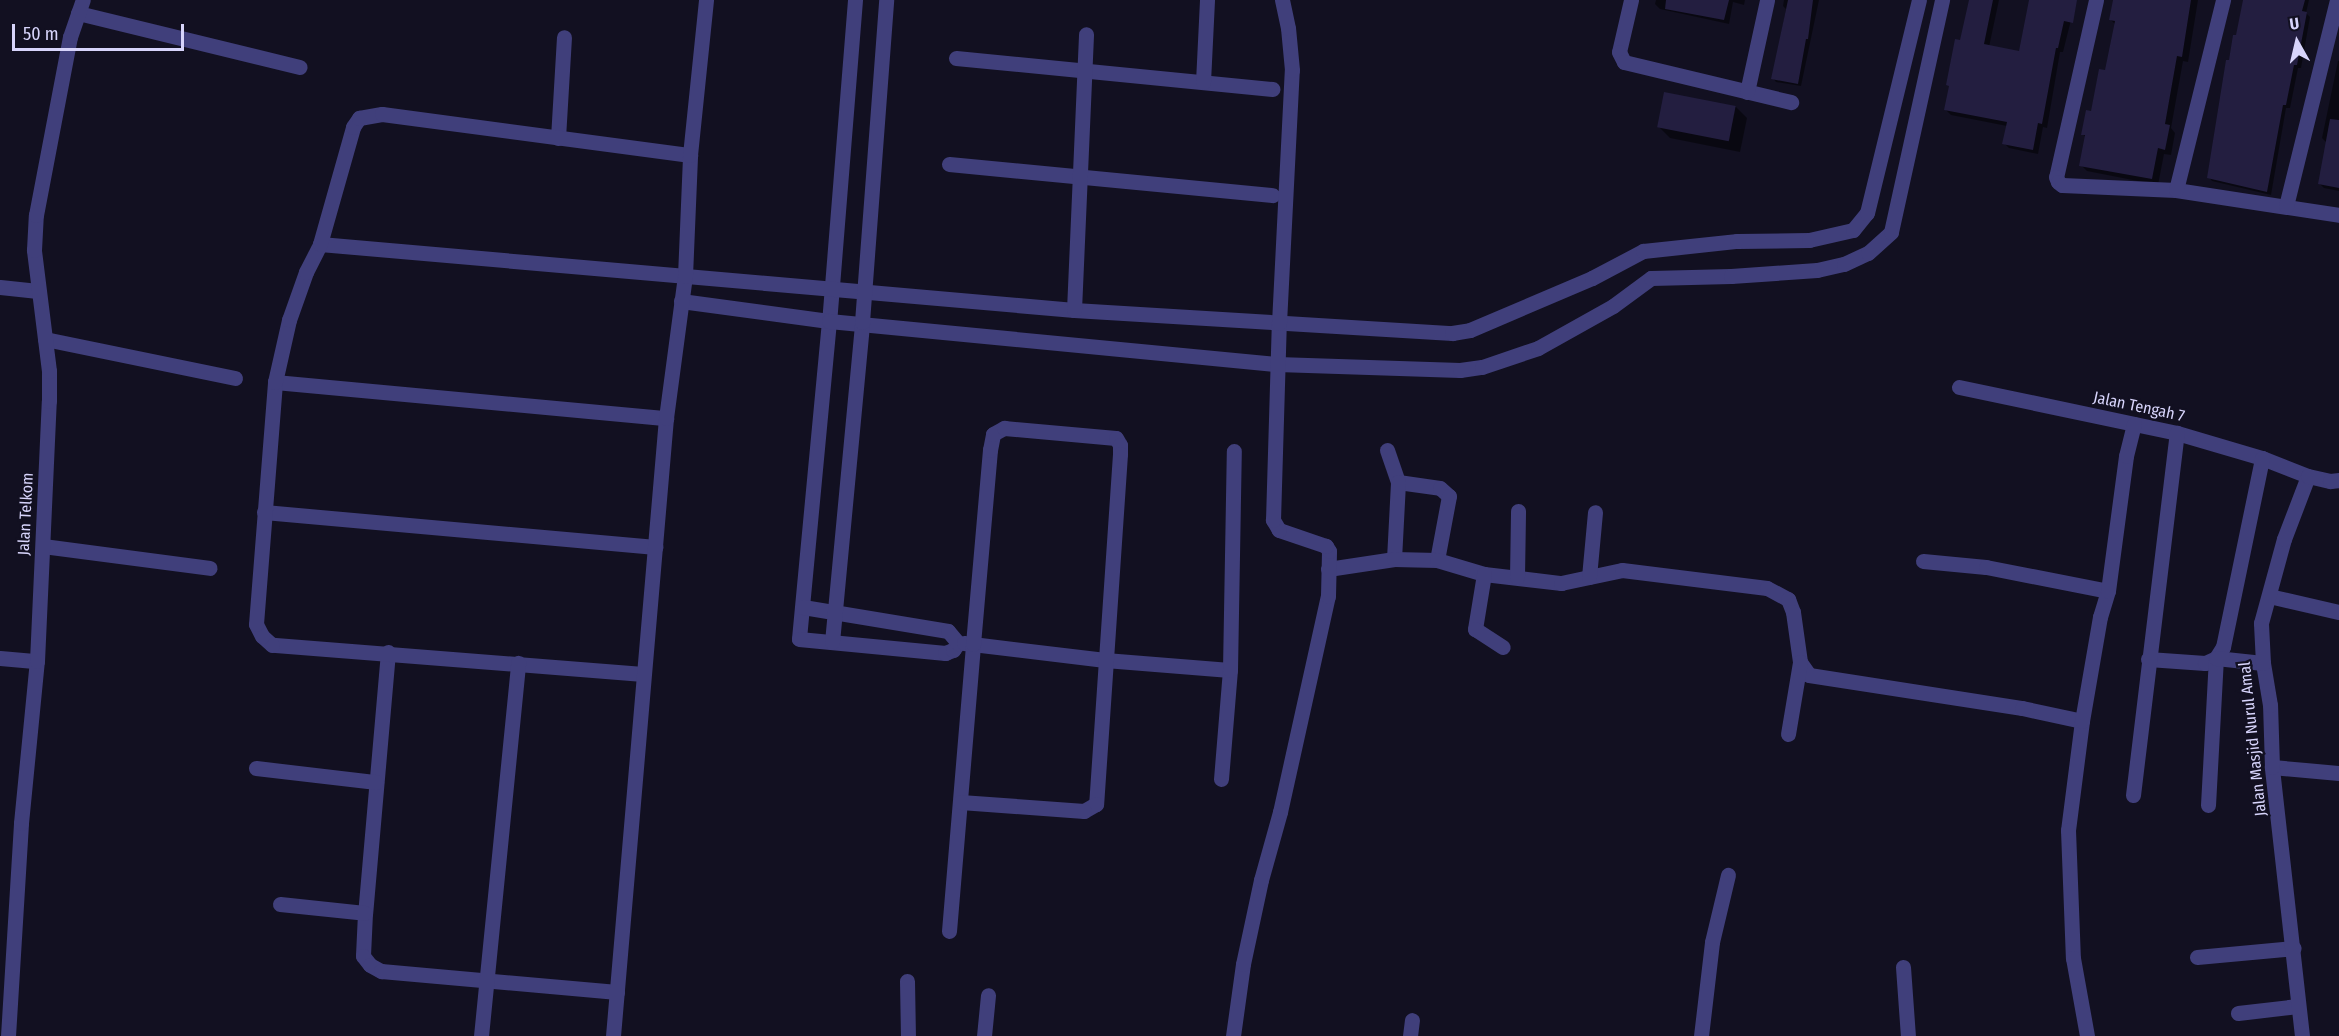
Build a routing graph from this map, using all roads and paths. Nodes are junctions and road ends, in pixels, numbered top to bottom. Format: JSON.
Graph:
{"nodes":[{"id":1,"x":706,"y":0,"type":"edge"},
{"id":2,"x":855,"y":0,"type":"edge"},
{"id":3,"x":886,"y":0,"type":"edge"},
{"id":4,"x":1207,"y":0,"type":"edge"},
{"id":5,"x":1282,"y":0,"type":"edge"},
{"id":6,"x":1631,"y":0,"type":"edge"},
{"id":7,"x":1767,"y":0,"type":"edge"},
{"id":8,"x":1919,"y":0,"type":"edge"},
{"id":9,"x":1942,"y":0,"type":"edge"},
{"id":10,"x":2096,"y":0,"type":"edge"},
{"id":11,"x":2223,"y":0,"type":"edge"},
{"id":12,"x":2337,"y":0,"type":"edge"},
{"id":13,"x":81,"y":7,"type":"edge"},
{"id":14,"x":1086,"y":34,"type":"dead end"},
{"id":15,"x":564,"y":37,"type":"dead end"},
{"id":16,"x":956,"y":58,"type":"dead end"},
{"id":17,"x":300,"y":68,"type":"dead end"},
{"id":18,"x":1085,"y":71,"type":"junction"},
{"id":19,"x":1203,"y":82,"type":"junction"},
{"id":20,"x":1272,"y":89,"type":"dead end"},
{"id":21,"x":1748,"y":92,"type":"junction"},
{"id":22,"x":1791,"y":102,"type":"dead end"},
{"id":23,"x":558,"y":138,"type":"junction"},
{"id":24,"x":690,"y":156,"type":"junction"},
{"id":25,"x":949,"y":164,"type":"dead end"},
{"id":26,"x":1080,"y":177,"type":"junction"},
{"id":27,"x":2176,"y":190,"type":"junction"},
{"id":28,"x":1273,"y":195,"type":"dead end"},
{"id":29,"x":2286,"y":206,"type":"junction"},
{"id":30,"x":2339,"y":215,"type":"edge"},
{"id":31,"x":320,"y":244,"type":"junction"},
{"id":32,"x":1643,"y":251,"type":"junction"},
{"id":33,"x":685,"y":276,"type":"junction"},
{"id":34,"x":1652,"y":278,"type":"junction"},
{"id":35,"x":0,"y":287,"type":"edge"},
{"id":36,"x":831,"y":288,"type":"junction"},
{"id":37,"x":38,"y":291,"type":"junction"},
{"id":38,"x":863,"y":292,"type":"junction"},
{"id":39,"x":681,"y":301,"type":"junction"},
{"id":40,"x":1074,"y":310,"type":"junction"},
{"id":41,"x":830,"y":321,"type":"junction"},
{"id":42,"x":862,"y":322,"type":"junction"},
{"id":43,"x":1279,"y":323,"type":"junction"},
{"id":44,"x":45,"y":339,"type":"junction"},
{"id":45,"x":1277,"y":364,"type":"junction"},
{"id":46,"x":235,"y":378,"type":"dead end"},
{"id":47,"x":275,"y":381,"type":"junction"},
{"id":48,"x":1959,"y":387,"type":"dead end"},
{"id":49,"x":666,"y":418,"type":"junction"},
{"id":50,"x":2134,"y":424,"type":"junction"},
{"id":51,"x":2177,"y":432,"type":"junction"},
{"id":52,"x":1387,"y":450,"type":"dead end"},
{"id":53,"x":1234,"y":451,"type":"dead end"},
{"id":54,"x":2262,"y":458,"type":"junction"},
{"id":55,"x":2308,"y":476,"type":"junction"},
{"id":56,"x":2339,"y":480,"type":"edge"},
{"id":57,"x":1398,"y":482,"type":"junction"},
{"id":58,"x":1518,"y":511,"type":"dead end"},
{"id":59,"x":264,"y":512,"type":"junction"},
{"id":60,"x":1595,"y":512,"type":"dead end"},
{"id":61,"x":43,"y":546,"type":"junction"},
{"id":62,"x":655,"y":547,"type":"junction"},
{"id":63,"x":1394,"y":559,"type":"junction"},
{"id":64,"x":1437,"y":560,"type":"junction"},
{"id":65,"x":1923,"y":561,"type":"dead end"},
{"id":66,"x":210,"y":568,"type":"dead end"},
{"id":67,"x":1328,"y":569,"type":"junction"},
{"id":68,"x":1484,"y":574,"type":"junction"},
{"id":69,"x":1517,"y":577,"type":"junction"},
{"id":70,"x":1589,"y":577,"type":"junction"},
{"id":71,"x":2108,"y":591,"type":"junction"},
{"id":72,"x":2269,"y":596,"type":"junction"},
{"id":73,"x":802,"y":607,"type":"junction"},
{"id":74,"x":835,"y":612,"type":"junction"},
{"id":75,"x":2339,"y":612,"type":"edge"},
{"id":76,"x":864,"y":617,"type":"junction"},
{"id":77,"x":832,"y":642,"type":"junction"},
{"id":78,"x":966,"y":643,"type":"junction"},
{"id":79,"x":859,"y":645,"type":"junction"},
{"id":80,"x":1503,"y":646,"type":"dead end"},
{"id":81,"x":387,"y":652,"type":"junction"},
{"id":82,"x":0,"y":658,"type":"edge"},
{"id":83,"x":2216,"y":658,"type":"junction"},
{"id":84,"x":2148,"y":659,"type":"junction"},
{"id":85,"x":1105,"y":660,"type":"junction"},
{"id":86,"x":37,"y":662,"type":"junction"},
{"id":87,"x":1800,"y":662,"type":"junction"},
{"id":88,"x":518,"y":663,"type":"junction"},
{"id":89,"x":2263,"y":663,"type":"junction"},
{"id":90,"x":1230,"y":670,"type":"junction"},
{"id":91,"x":643,"y":674,"type":"junction"},
{"id":92,"x":2082,"y":721,"type":"junction"},
{"id":93,"x":1788,"y":734,"type":"dead end"},
{"id":94,"x":2272,"y":767,"type":"junction"},
{"id":95,"x":256,"y":768,"type":"dead end"},
{"id":96,"x":2339,"y":773,"type":"edge"},
{"id":97,"x":1221,"y":779,"type":"dead end"},
{"id":98,"x":376,"y":782,"type":"junction"},
{"id":99,"x":2133,"y":795,"type":"dead end"},
{"id":100,"x":960,"y":802,"type":"junction"},
{"id":101,"x":2208,"y":805,"type":"dead end"},
{"id":102,"x":1728,"y":875,"type":"dead end"},
{"id":103,"x":280,"y":904,"type":"dead end"},
{"id":104,"x":365,"y":913,"type":"junction"},
{"id":105,"x":949,"y":931,"type":"dead end"},
{"id":106,"x":2294,"y":948,"type":"junction"},
{"id":107,"x":2197,"y":957,"type":"dead end"},
{"id":108,"x":1903,"y":967,"type":"dead end"},
{"id":109,"x":486,"y":980,"type":"junction"},
{"id":110,"x":907,"y":981,"type":"dead end"},
{"id":111,"x":617,"y":992,"type":"junction"},
{"id":112,"x":988,"y":995,"type":"dead end"},
{"id":113,"x":2298,"y":1006,"type":"junction"},
{"id":114,"x":2238,"y":1013,"type":"dead end"},
{"id":115,"x":1412,"y":1020,"type":"dead end"},
{"id":116,"x":8,"y":1036,"type":"edge"},
{"id":117,"x":481,"y":1036,"type":"edge"},
{"id":118,"x":613,"y":1036,"type":"edge"},
{"id":119,"x":908,"y":1036,"type":"edge"},
{"id":120,"x":984,"y":1036,"type":"edge"},
{"id":121,"x":1233,"y":1036,"type":"edge"},
{"id":122,"x":1410,"y":1036,"type":"edge"},
{"id":123,"x":1701,"y":1036,"type":"edge"},
{"id":124,"x":1908,"y":1036,"type":"edge"},
{"id":125,"x":2087,"y":1036,"type":"edge"},
{"id":126,"x":2302,"y":1036,"type":"edge"}],
"edges":[{"from":1,"to":24,"type":"street"},
{"from":2,"to":36,"type":"street"},
{"from":3,"to":38,"type":"street"},
{"from":4,"to":19,"type":"street"},
{"from":5,"to":43,"type":"street"},
{"from":6,"to":21,"type":"street"},
{"from":7,"to":21,"type":"street"},
{"from":8,"to":32,"type":"street"},
{"from":9,"to":34,"type":"street"},
{"from":10,"to":27,"type":"street"},
{"from":11,"to":27,"type":"street"},
{"from":12,"to":29,"type":"street"},
{"from":13,"to":17,"type":"street"},
{"from":13,"to":37,"type":"street","name":"Jalan Telkom"},
{"from":14,"to":18,"type":"street"},
{"from":15,"to":23,"type":"street"},
{"from":16,"to":18,"type":"street"},
{"from":18,"to":19,"type":"street"},
{"from":18,"to":26,"type":"street"},
{"from":19,"to":20,"type":"street"},
{"from":21,"to":22,"type":"street"},
{"from":23,"to":24,"type":"street"},
{"from":23,"to":31,"type":"street"},
{"from":24,"to":33,"type":"street"},
{"from":25,"to":26,"type":"street"},
{"from":26,"to":28,"type":"street"},
{"from":26,"to":40,"type":"street"},
{"from":27,"to":29,"type":"street"},
{"from":29,"to":30,"type":"street"},
{"from":31,"to":33,"type":"street"},
{"from":31,"to":47,"type":"street"},
{"from":32,"to":34,"type":"street"},
{"from":32,"to":43,"type":"street"},
{"from":33,"to":36,"type":"street"},
{"from":33,"to":39,"type":"street"},
{"from":34,"to":45,"type":"street"},
{"from":35,"to":37,"type":"street"},
{"from":36,"to":38,"type":"street"},
{"from":36,"to":41,"type":"street"},
{"from":37,"to":44,"type":"street","name":"Jalan Telkom"},
{"from":38,"to":40,"type":"street"},
{"from":38,"to":42,"type":"street"},
{"from":39,"to":41,"type":"street"},
{"from":39,"to":49,"type":"street"},
{"from":40,"to":43,"type":"street"},
{"from":41,"to":42,"type":"street"},
{"from":41,"to":73,"type":"street"},
{"from":42,"to":45,"type":"street"},
{"from":42,"to":74,"type":"street"},
{"from":43,"to":45,"type":"street"},
{"from":44,"to":46,"type":"street"},
{"from":44,"to":61,"type":"street","name":"Jalan Telkom"},
{"from":45,"to":67,"type":"street"},
{"from":47,"to":49,"type":"street"},
{"from":47,"to":59,"type":"street"},
{"from":48,"to":50,"type":"street","name":"Jalan Tengah 7"},
{"from":49,"to":62,"type":"street"},
{"from":50,"to":51,"type":"street","name":"Jalan Tengah 7"},
{"from":50,"to":71,"type":"street"},
{"from":51,"to":54,"type":"street","name":"Jalan Tengah 7"},
{"from":51,"to":84,"type":"street"},
{"from":52,"to":57,"type":"street"},
{"from":53,"to":90,"type":"street"},
{"from":54,"to":55,"type":"street","name":"Jalan Tengah 7"},
{"from":54,"to":83,"type":"street"},
{"from":55,"to":56,"type":"street"},
{"from":55,"to":72,"type":"street","name":"Jalan Masjid Nurul Amal"},
{"from":57,"to":63,"type":"street"},
{"from":57,"to":64,"type":"street"},
{"from":58,"to":69,"type":"street"},
{"from":59,"to":62,"type":"street"},
{"from":59,"to":81,"type":"street"},
{"from":60,"to":70,"type":"street"},
{"from":61,"to":66,"type":"street"},
{"from":61,"to":86,"type":"street","name":"Jalan Telkom"},
{"from":62,"to":91,"type":"street"},
{"from":63,"to":64,"type":"street"},
{"from":63,"to":67,"type":"street"},
{"from":64,"to":68,"type":"street"},
{"from":65,"to":71,"type":"street"},
{"from":67,"to":121,"type":"street"},
{"from":68,"to":69,"type":"street"},
{"from":68,"to":80,"type":"street"},
{"from":69,"to":70,"type":"street"},
{"from":70,"to":87,"type":"street"},
{"from":71,"to":92,"type":"street"},
{"from":72,"to":75,"type":"street"},
{"from":72,"to":89,"type":"street","name":"Jalan Masjid Nurul Amal"},
{"from":73,"to":74,"type":"street"},
{"from":73,"to":77,"type":"street"},
{"from":74,"to":76,"type":"street"},
{"from":74,"to":77,"type":"street"},
{"from":76,"to":78,"type":"street"},
{"from":76,"to":79,"type":"street"},
{"from":77,"to":79,"type":"street"},
{"from":78,"to":79,"type":"street"},
{"from":78,"to":85,"type":"street"},
{"from":78,"to":85,"type":"street"},
{"from":78,"to":100,"type":"street"},
{"from":81,"to":88,"type":"street"},
{"from":81,"to":98,"type":"street"},
{"from":82,"to":86,"type":"street"},
{"from":83,"to":84,"type":"street"},
{"from":83,"to":89,"type":"street"},
{"from":83,"to":101,"type":"street"},
{"from":84,"to":99,"type":"street"},
{"from":85,"to":90,"type":"street"},
{"from":85,"to":100,"type":"street"},
{"from":86,"to":116,"type":"street","name":"Jalan Telkom"},
{"from":87,"to":92,"type":"street"},
{"from":87,"to":93,"type":"street"},
{"from":88,"to":91,"type":"street"},
{"from":88,"to":109,"type":"street"},
{"from":89,"to":94,"type":"street","name":"Jalan Masjid Nurul Amal"},
{"from":90,"to":97,"type":"street"},
{"from":91,"to":111,"type":"street"},
{"from":92,"to":125,"type":"street"},
{"from":94,"to":96,"type":"street"},
{"from":94,"to":106,"type":"street","name":"Jalan Masjid Nurul Amal"},
{"from":95,"to":98,"type":"street"},
{"from":98,"to":104,"type":"street"},
{"from":100,"to":105,"type":"street"},
{"from":102,"to":123,"type":"street"},
{"from":103,"to":104,"type":"street"},
{"from":104,"to":109,"type":"street"},
{"from":106,"to":107,"type":"street"},
{"from":106,"to":113,"type":"street","name":"Jalan Masjid Nurul Amal"},
{"from":108,"to":124,"type":"street"},
{"from":109,"to":111,"type":"street"},
{"from":109,"to":117,"type":"street"},
{"from":110,"to":119,"type":"street"},
{"from":111,"to":118,"type":"street"},
{"from":112,"to":120,"type":"street"},
{"from":113,"to":114,"type":"street"},
{"from":113,"to":126,"type":"street","name":"Jalan Masjid Nurul Amal"},
{"from":115,"to":122,"type":"street"}]}
